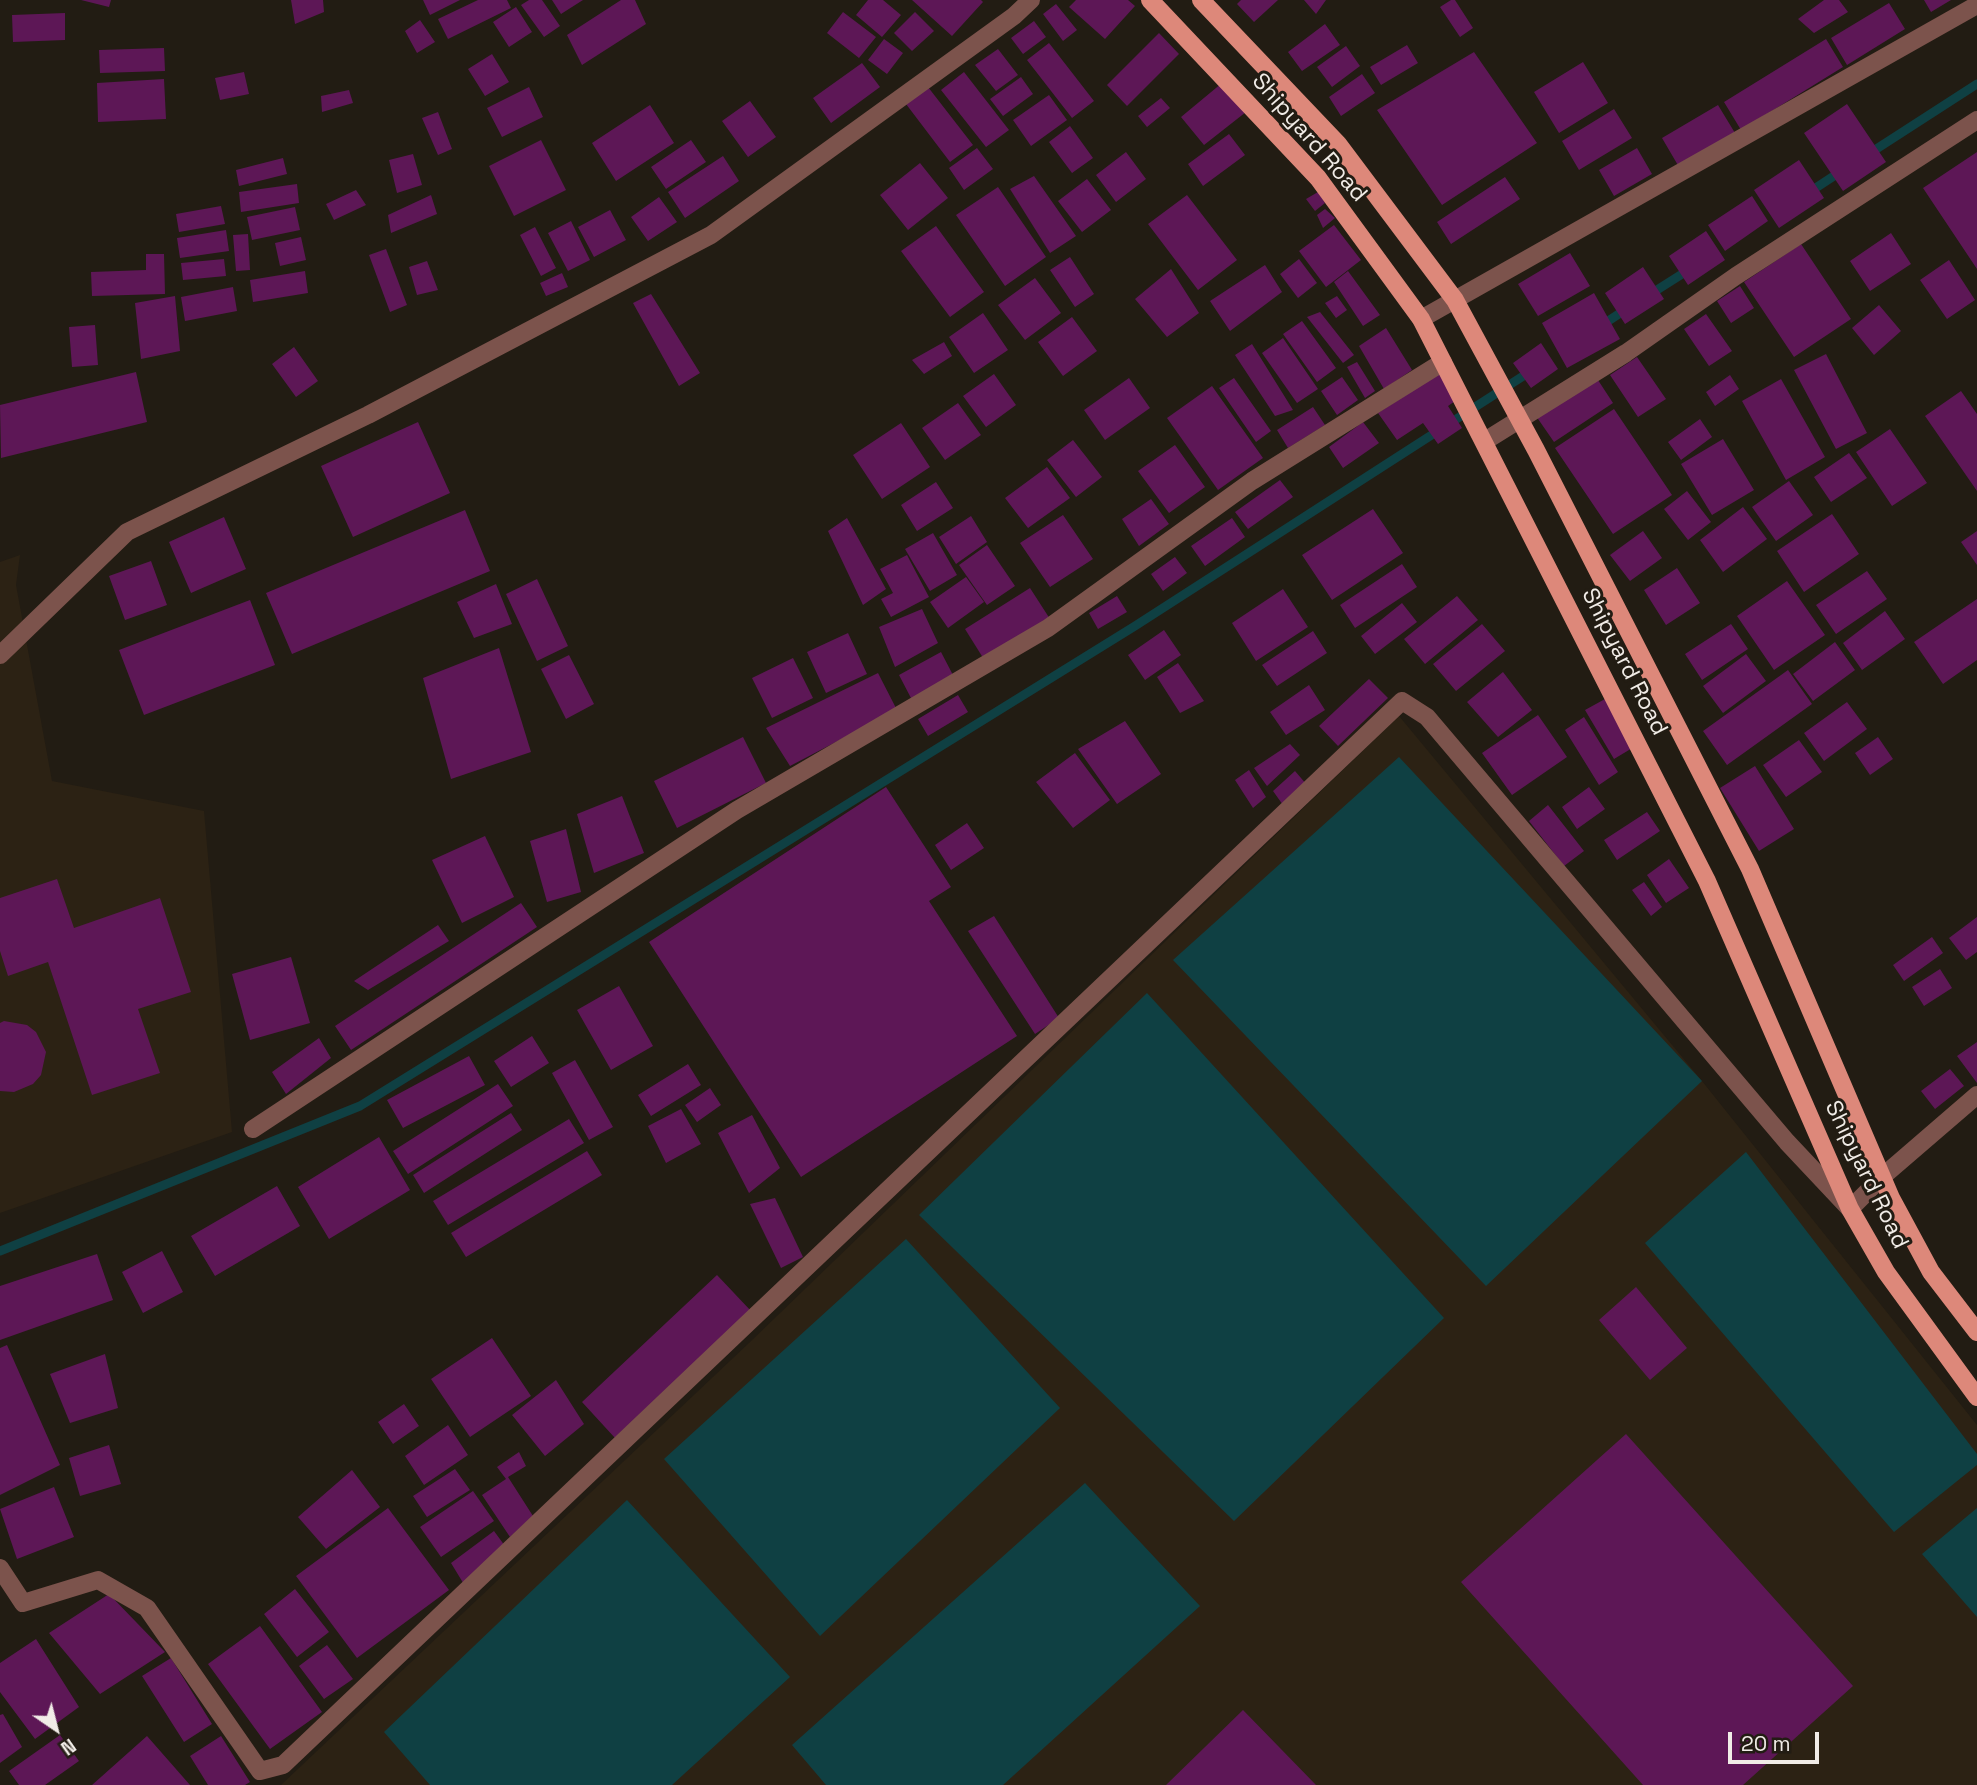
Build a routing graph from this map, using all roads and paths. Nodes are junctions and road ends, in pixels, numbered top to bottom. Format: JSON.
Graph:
{"nodes":[{"id":1,"x":1031,"y":0,"type":"edge"},
{"id":2,"x":1150,"y":0,"type":"edge"},
{"id":3,"x":1201,"y":0,"type":"edge"},
{"id":4,"x":1977,"y":5,"type":"edge"},
{"id":5,"x":1977,"y":120,"type":"edge"},
{"id":6,"x":1455,"y":300,"type":"junction"},
{"id":7,"x":1421,"y":319,"type":"junction"},
{"id":8,"x":1443,"y":362,"type":"junction"},
{"id":9,"x":1520,"y":421,"type":"junction"},
{"id":10,"x":1485,"y":441,"type":"junction"},
{"id":11,"x":0,"y":655,"type":"edge"},
{"id":12,"x":1977,"y":1094,"type":"edge"},
{"id":13,"x":253,"y":1129,"type":"dead end"},
{"id":14,"x":1882,"y":1177,"type":"junction"},
{"id":15,"x":1850,"y":1209,"type":"junction"},
{"id":16,"x":1977,"y":1332,"type":"edge"},
{"id":17,"x":1977,"y":1397,"type":"edge"},
{"id":18,"x":0,"y":1568,"type":"edge"}],
"edges":[{"from":1,"to":11,"type":"street"},
{"from":2,"to":7,"type":"main road","name":"Shipyard Road"},
{"from":3,"to":6,"type":"main road","name":"Shipyard Road"},
{"from":4,"to":6,"type":"street"},
{"from":5,"to":9,"type":"street"},
{"from":6,"to":7,"type":"street"},
{"from":6,"to":9,"type":"main road","name":"Shipyard Road"},
{"from":7,"to":8,"type":"main road","name":"Shipyard Road"},
{"from":8,"to":10,"type":"main road","name":"Shipyard Road"},
{"from":8,"to":13,"type":"street"},
{"from":9,"to":10,"type":"street"},
{"from":9,"to":14,"type":"main road","name":"Shipyard Road"},
{"from":10,"to":15,"type":"main road","name":"Shipyard Road"},
{"from":12,"to":14,"type":"street"},
{"from":14,"to":15,"type":"street"},
{"from":14,"to":16,"type":"main road","name":"Shipyard Road"},
{"from":15,"to":17,"type":"main road","name":"Shipyard Road"},
{"from":15,"to":18,"type":"street"}]}
